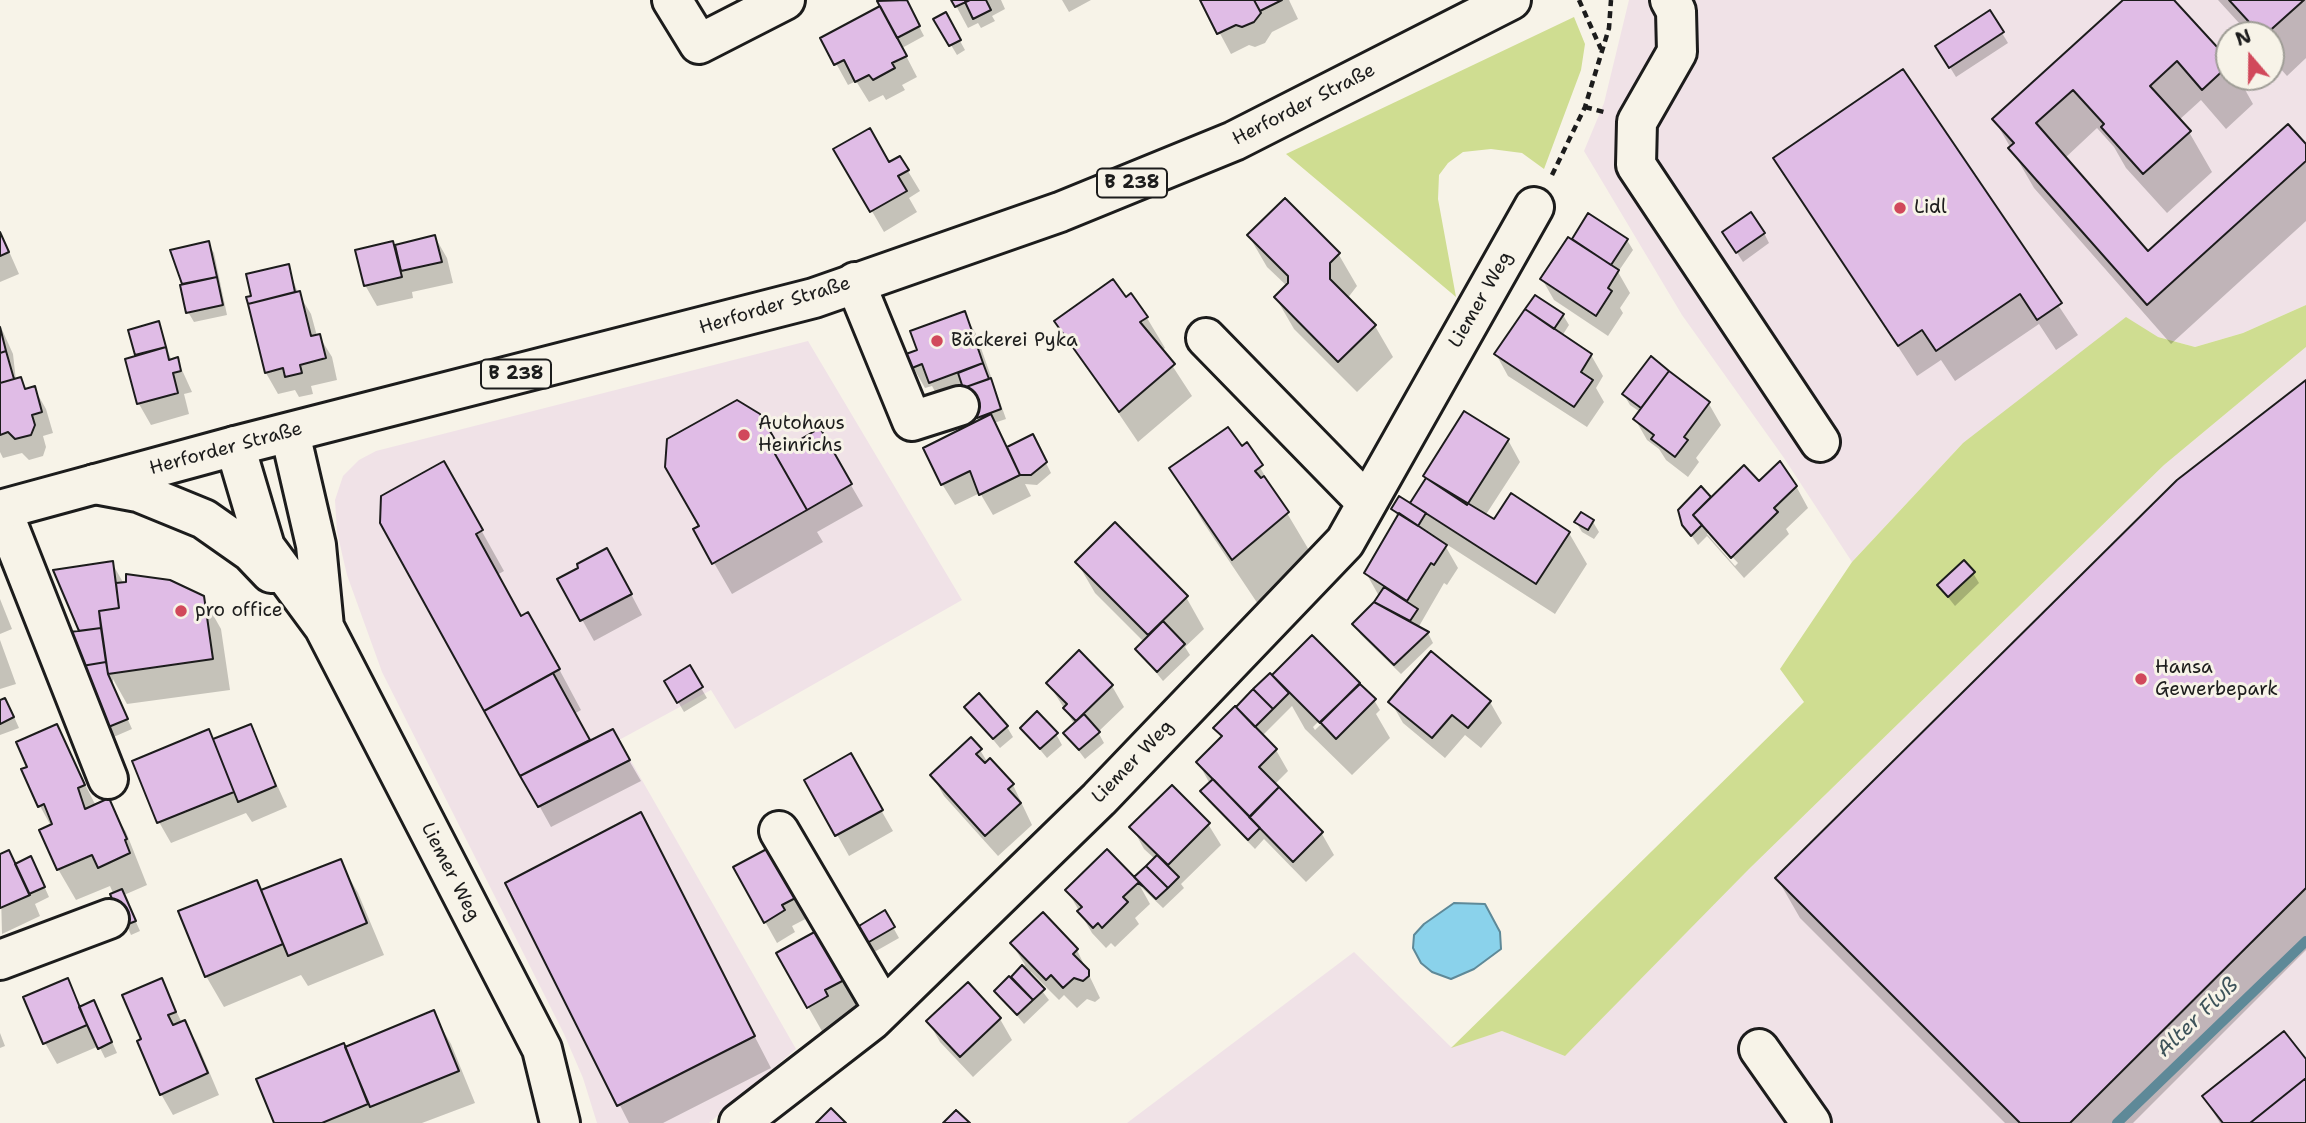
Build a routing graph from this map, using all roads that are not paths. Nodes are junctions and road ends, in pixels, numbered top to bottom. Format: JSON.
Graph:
{"nodes":[{"id":1,"x":672,"y":0,"type":"edge"},
{"id":2,"x":785,"y":0,"type":"edge"},
{"id":3,"x":1511,"y":0,"type":"edge"},
{"id":4,"x":1670,"y":0,"type":"edge"},
{"id":5,"x":1534,"y":207,"type":"road end"},
{"id":6,"x":855,"y":282,"type":"junction"},
{"id":7,"x":1206,"y":338,"type":"dead end"},
{"id":8,"x":959,"y":405,"type":"dead end"},
{"id":9,"x":290,"y":433,"type":"junction"},
{"id":10,"x":1820,"y":442,"type":"dead end"},
{"id":11,"x":235,"y":446,"type":"junction"},
{"id":12,"x":95,"y":484,"type":"junction"},
{"id":13,"x":1367,"y":503,"type":"junction"},
{"id":14,"x":1,"y":510,"type":"edge"},
{"id":15,"x":324,"y":627,"type":"junction"},
{"id":16,"x":108,"y":779,"type":"dead end"},
{"id":17,"x":779,"y":831,"type":"dead end"},
{"id":18,"x":109,"y":919,"type":"dead end"},
{"id":19,"x":0,"y":960,"type":"edge"},
{"id":20,"x":883,"y":1008,"type":"junction"},
{"id":21,"x":1759,"y":1049,"type":"dead end"},
{"id":22,"x":560,"y":1123,"type":"edge"},
{"id":23,"x":739,"y":1123,"type":"edge"},
{"id":24,"x":1811,"y":1123,"type":"edge"}],
"edges":[{"from":1,"to":2,"type":"street"},
{"from":3,"to":6,"type":"street","name":"Herforder Straße","number":"B 238"},
{"from":4,"to":10,"type":"street"},
{"from":5,"to":13,"type":"street","name":"Liemer Weg"},
{"from":6,"to":8,"type":"street"},
{"from":6,"to":9,"type":"street","name":"Herforder Straße","number":"B 238"},
{"from":7,"to":13,"type":"street"},
{"from":9,"to":11,"type":"street","name":"Herforder Straße","number":"B 238"},
{"from":9,"to":15,"type":"street","name":"Liemer Weg"},
{"from":11,"to":12,"type":"street","name":"Herforder Straße","number":"B 238"},
{"from":11,"to":15,"type":"street","name":"Liemer Weg"},
{"from":12,"to":14,"type":"street","name":"Herforder Straße","number":"B 238"},
{"from":12,"to":15,"type":"street","name":"Liemer Weg"},
{"from":13,"to":20,"type":"street","name":"Liemer Weg"},
{"from":14,"to":16,"type":"street","name":"Herforder Straße"},
{"from":15,"to":22,"type":"street","name":"Liemer Weg"},
{"from":17,"to":20,"type":"street"},
{"from":18,"to":19,"type":"street"},
{"from":20,"to":23,"type":"street","name":"Liemer Weg"},
{"from":21,"to":24,"type":"street"}]}
